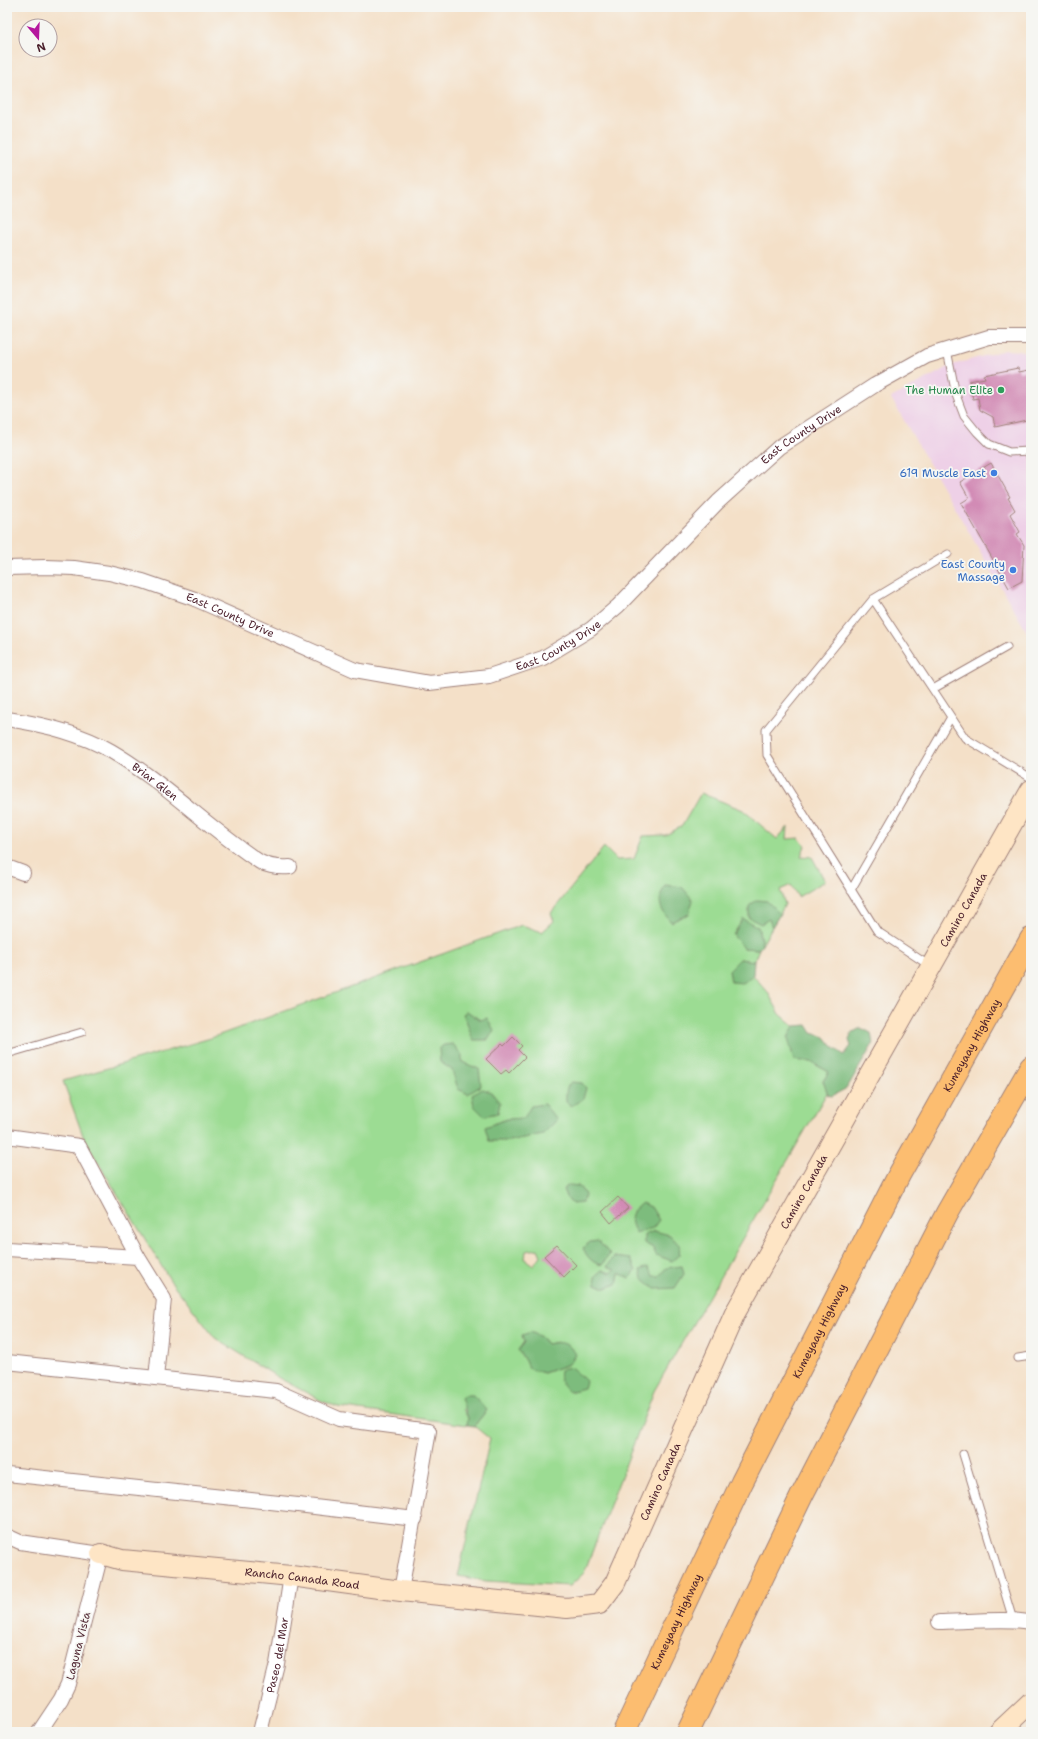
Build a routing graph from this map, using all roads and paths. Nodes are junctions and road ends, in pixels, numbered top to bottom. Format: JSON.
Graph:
{"nodes":[{"id":1,"x":1031,"y":337,"type":"edge"},
{"id":2,"x":946,"y":350,"type":"junction"},
{"id":3,"x":1031,"y":461,"type":"edge"},
{"id":4,"x":948,"y":554,"type":"dead end"},
{"id":5,"x":7,"y":568,"type":"edge"},
{"id":6,"x":873,"y":599,"type":"junction"},
{"id":7,"x":1007,"y":647,"type":"dead end"},
{"id":8,"x":933,"y":689,"type":"junction"},
{"id":9,"x":951,"y":717,"type":"junction"},
{"id":10,"x":7,"y":718,"type":"edge"},
{"id":11,"x":1031,"y":778,"type":"edge"},
{"id":12,"x":1031,"y":790,"type":"edge"},
{"id":13,"x":7,"y":867,"type":"edge"},
{"id":14,"x":290,"y":867,"type":"dead end"},
{"id":15,"x":23,"y":873,"type":"dead end"},
{"id":16,"x":851,"y":890,"type":"junction"},
{"id":17,"x":1031,"y":939,"type":"edge"},
{"id":18,"x":932,"y":967,"type":"junction"},
{"id":19,"x":82,"y":1032,"type":"dead end"},
{"id":20,"x":7,"y":1054,"type":"edge"},
{"id":21,"x":1031,"y":1067,"type":"edge"},
{"id":22,"x":7,"y":1136,"type":"edge"},
{"id":23,"x":7,"y":1249,"type":"edge"},
{"id":24,"x":138,"y":1257,"type":"junction"},
{"id":25,"x":1031,"y":1356,"type":"edge"},
{"id":26,"x":1018,"y":1358,"type":"dead end"},
{"id":27,"x":7,"y":1362,"type":"edge"},
{"id":28,"x":156,"y":1378,"type":"junction"},
{"id":29,"x":963,"y":1454,"type":"dead end"},
{"id":30,"x":7,"y":1474,"type":"edge"},
{"id":31,"x":415,"y":1519,"type":"junction"},
{"id":32,"x":8,"y":1537,"type":"edge"},
{"id":33,"x":101,"y":1554,"type":"junction"},
{"id":34,"x":291,"y":1576,"type":"junction"},
{"id":35,"x":401,"y":1591,"type":"junction"},
{"id":36,"x":599,"y":1604,"type":"joint"},
{"id":37,"x":1013,"y":1620,"type":"junction"},
{"id":38,"x":939,"y":1622,"type":"dead end"},
{"id":39,"x":1031,"y":1623,"type":"edge"},
{"id":40,"x":1031,"y":1702,"type":"edge"},
{"id":41,"x":39,"y":1732,"type":"edge"},
{"id":42,"x":260,"y":1732,"type":"edge"},
{"id":43,"x":624,"y":1732,"type":"edge"},
{"id":44,"x":688,"y":1732,"type":"edge"},
{"id":45,"x":999,"y":1732,"type":"edge"}],
"edges":[{"from":1,"to":2,"type":"street","name":"East County Drive"},
{"from":2,"to":3,"type":"lane"},
{"from":2,"to":5,"type":"street","name":"East County Drive"},
{"from":4,"to":6,"type":"lane"},
{"from":6,"to":8,"type":"lane"},
{"from":6,"to":16,"type":"lane"},
{"from":7,"to":8,"type":"lane"},
{"from":8,"to":9,"type":"lane"},
{"from":9,"to":11,"type":"lane"},
{"from":9,"to":16,"type":"lane"},
{"from":10,"to":14,"type":"street","name":"Briar Glen"},
{"from":12,"to":18,"type":"street","name":"Camino Canada"},
{"from":13,"to":15,"type":"street"},
{"from":16,"to":18,"type":"lane"},
{"from":17,"to":43,"type":"highway","name":"Kumeyaay Highway"},
{"from":18,"to":36,"type":"street","name":"Camino Canada"},
{"from":19,"to":20,"type":"lane"},
{"from":21,"to":44,"type":"highway"},
{"from":22,"to":24,"type":"street"},
{"from":23,"to":24,"type":"street"},
{"from":24,"to":28,"type":"street"},
{"from":25,"to":26,"type":"lane"},
{"from":27,"to":28,"type":"street"},
{"from":28,"to":31,"type":"street"},
{"from":29,"to":37,"type":"lane"},
{"from":30,"to":31,"type":"street"},
{"from":31,"to":35,"type":"street"},
{"from":32,"to":33,"type":"street","name":"Rancho Canada Road"},
{"from":33,"to":34,"type":"street","name":"Rancho Canada Road"},
{"from":33,"to":41,"type":"street","name":"Laguna Vista"},
{"from":34,"to":35,"type":"street","name":"Rancho Canada Road"},
{"from":34,"to":42,"type":"street","name":"Paseo del Mar"},
{"from":35,"to":36,"type":"street","name":"Rancho Canada Road"},
{"from":37,"to":38,"type":"street"},
{"from":37,"to":39,"type":"street"},
{"from":40,"to":45,"type":"street"}]}
